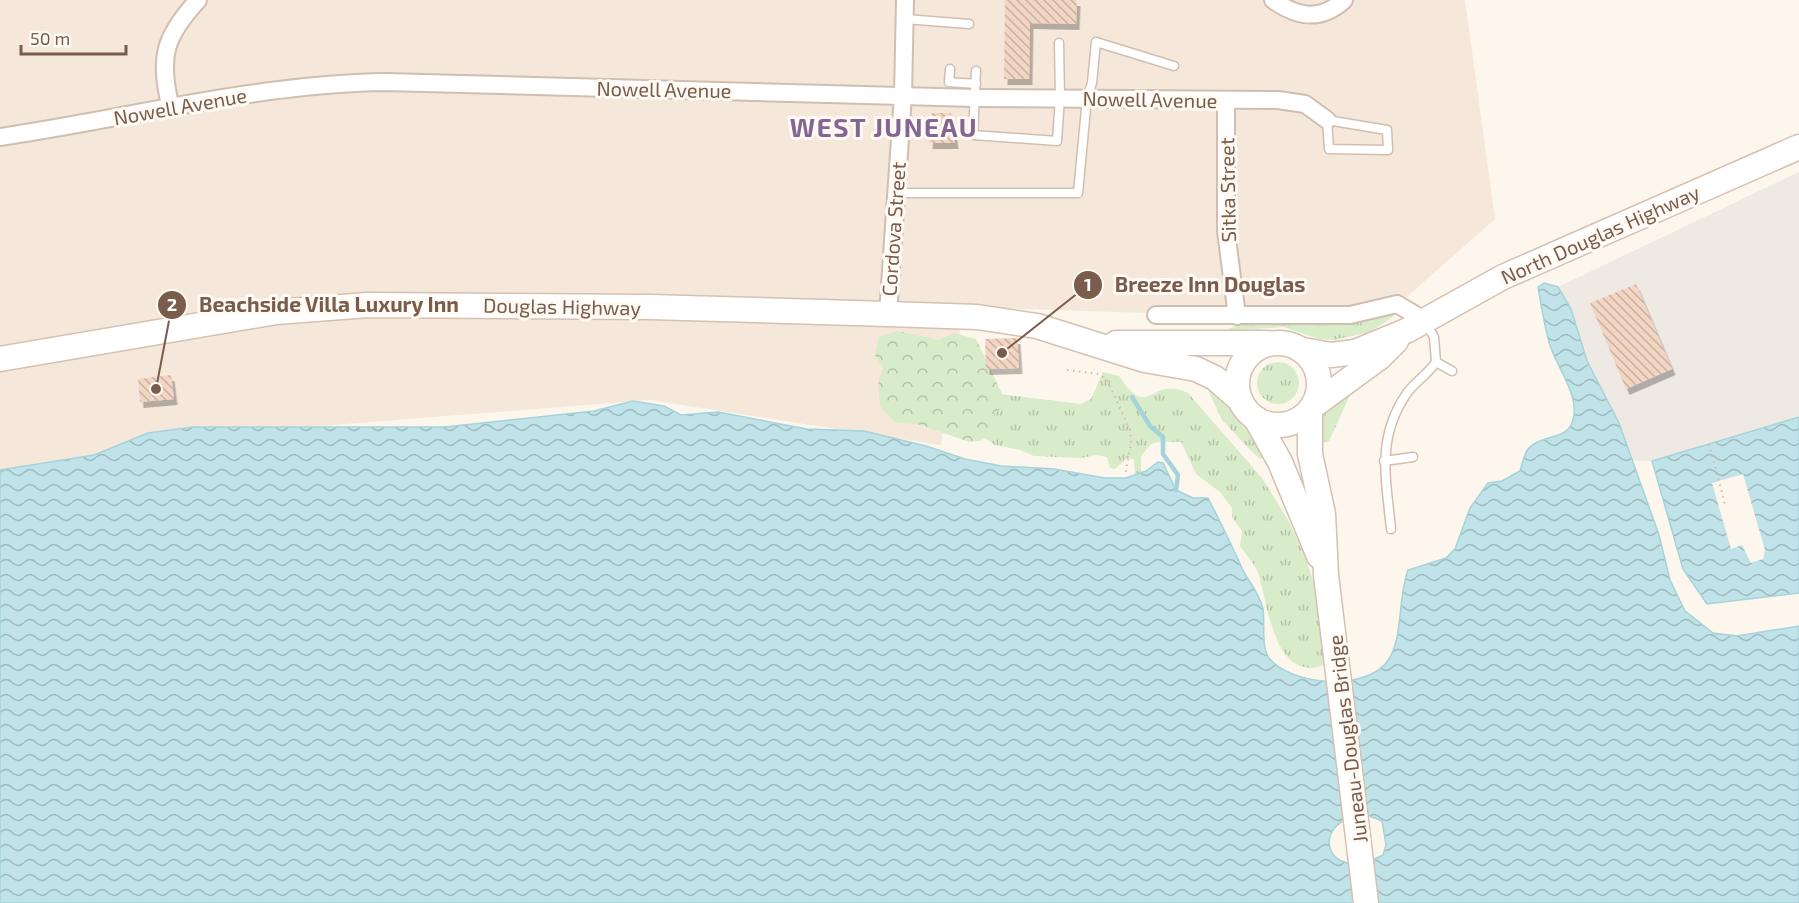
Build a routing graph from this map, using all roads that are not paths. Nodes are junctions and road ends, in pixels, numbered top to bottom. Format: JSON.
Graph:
{"nodes":[{"id":1,"x":198,"y":0,"type":"edge"},
{"id":2,"x":905,"y":0,"type":"edge"},
{"id":3,"x":1273,"y":0,"type":"edge"},
{"id":4,"x":1344,"y":0,"type":"edge"},
{"id":5,"x":905,"y":19,"type":"junction"},
{"id":6,"x":969,"y":24,"type":"dead end"},
{"id":7,"x":1059,"y":43,"type":"dead end"},
{"id":8,"x":1174,"y":66,"type":"dead end"},
{"id":9,"x":950,"y":69,"type":"dead end"},
{"id":10,"x":976,"y":71,"type":"dead end"},
{"id":11,"x":976,"y":91,"type":"junction"},
{"id":12,"x":903,"y":95,"type":"junction"},
{"id":13,"x":1060,"y":98,"type":"junction"},
{"id":14,"x":1087,"y":98,"type":"junction"},
{"id":15,"x":1226,"y":100,"type":"junction"},
{"id":16,"x":170,"y":105,"type":"junction"},
{"id":17,"x":1327,"y":120,"type":"junction"},
{"id":18,"x":0,"y":137,"type":"edge"},
{"id":19,"x":1799,"y":147,"type":"edge"},
{"id":20,"x":895,"y":192,"type":"junction"},
{"id":21,"x":888,"y":314,"type":"junction"},
{"id":22,"x":1156,"y":315,"type":"dead end"},
{"id":23,"x":1237,"y":316,"type":"junction"},
{"id":24,"x":1415,"y":325,"type":"junction"},
{"id":25,"x":1270,"y":343,"type":"junction"},
{"id":26,"x":1088,"y":344,"type":"junction"},
{"id":27,"x":1303,"y":350,"type":"junction"},
{"id":28,"x":0,"y":359,"type":"edge"},
{"id":29,"x":1436,"y":363,"type":"junction"},
{"id":30,"x":1452,"y":371,"type":"dead end"},
{"id":31,"x":1312,"y":408,"type":"junction"},
{"id":32,"x":1248,"y":410,"type":"junction"},
{"id":33,"x":1413,"y":457,"type":"dead end"},
{"id":34,"x":1384,"y":461,"type":"junction"},
{"id":35,"x":1391,"y":529,"type":"dead end"},
{"id":36,"x":1326,"y":575,"type":"junction"},
{"id":37,"x":1366,"y":903,"type":"edge"}],
"edges":[{"from":1,"to":16,"type":"street"},
{"from":2,"to":5,"type":"street","name":"Cordova Street"},
{"from":3,"to":4,"type":"street"},
{"from":5,"to":6,"type":"lane"},
{"from":5,"to":12,"type":"street","name":"Cordova Street"},
{"from":7,"to":13,"type":"lane"},
{"from":8,"to":14,"type":"lane"},
{"from":9,"to":11,"type":"lane"},
{"from":10,"to":11,"type":"lane"},
{"from":11,"to":12,"type":"street","name":"Nowell Avenue"},
{"from":11,"to":13,"type":"street","name":"Nowell Avenue"},
{"from":11,"to":13,"type":"lane"},
{"from":12,"to":16,"type":"street","name":"Nowell Avenue"},
{"from":12,"to":20,"type":"street","name":"Cordova Street"},
{"from":13,"to":14,"type":"street","name":"Nowell Avenue"},
{"from":14,"to":15,"type":"street","name":"Nowell Avenue"},
{"from":14,"to":20,"type":"lane"},
{"from":15,"to":17,"type":"street","name":"Nowell Avenue"},
{"from":15,"to":23,"type":"street","name":"Sitka Street"},
{"from":16,"to":18,"type":"street","name":"Nowell Avenue"},
{"from":17,"to":17,"type":"lane"},
{"from":19,"to":24,"type":"main road","name":"North Douglas Highway"},
{"from":20,"to":21,"type":"street","name":"Cordova Street"},
{"from":21,"to":26,"type":"main road","name":"Douglas Highway"},
{"from":21,"to":28,"type":"main road","name":"Douglas Highway"},
{"from":22,"to":23,"type":"street"},
{"from":23,"to":24,"type":"street"},
{"from":24,"to":27,"type":"main road"},
{"from":24,"to":29,"type":"lane"},
{"from":24,"to":31,"type":"main road"},
{"from":25,"to":26,"type":"main road"},
{"from":25,"to":27,"type":"main road"},
{"from":25,"to":32,"type":"main road"},
{"from":26,"to":32,"type":"main road","name":"Douglas Highway"},
{"from":27,"to":31,"type":"main road"},
{"from":29,"to":30,"type":"lane"},
{"from":29,"to":34,"type":"lane"},
{"from":31,"to":32,"type":"main road"},
{"from":31,"to":36,"type":"main road"},
{"from":32,"to":36,"type":"main road"},
{"from":33,"to":34,"type":"lane"},
{"from":34,"to":35,"type":"lane"},
{"from":36,"to":37,"type":"main road","name":"Juneau-Douglas Bridge"}]}
